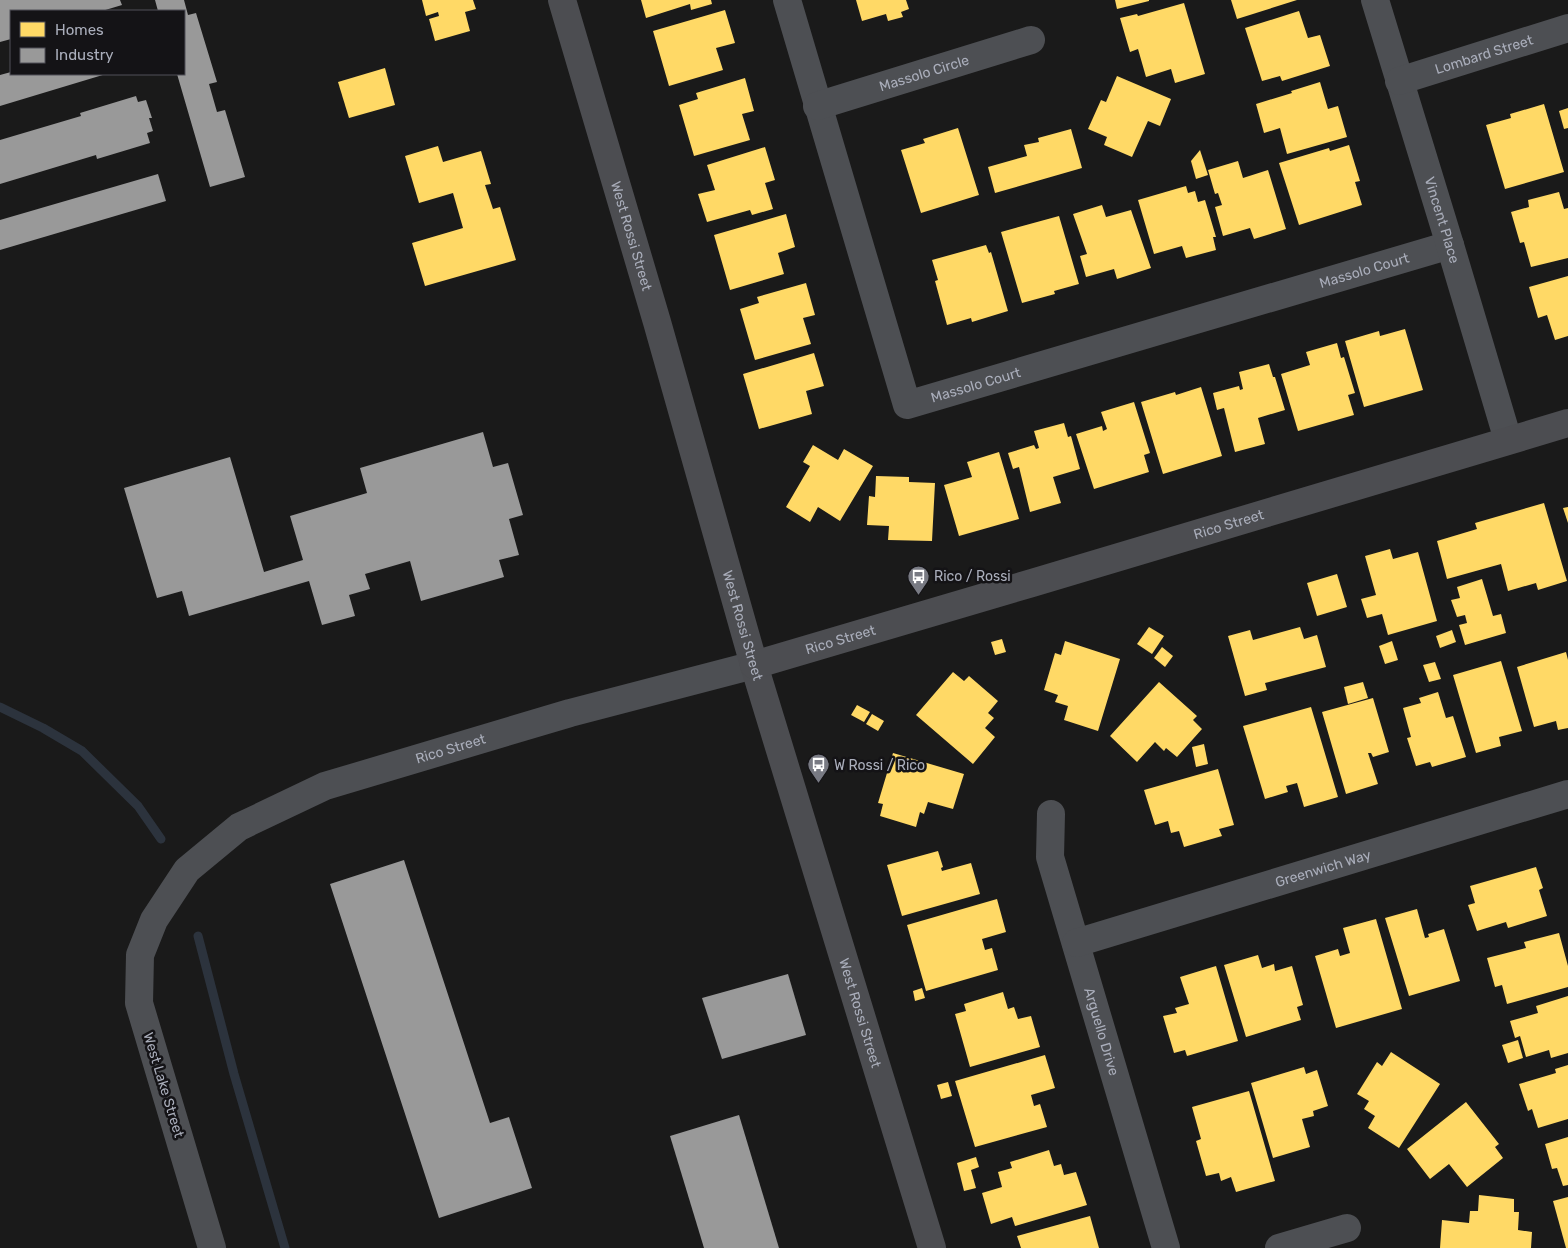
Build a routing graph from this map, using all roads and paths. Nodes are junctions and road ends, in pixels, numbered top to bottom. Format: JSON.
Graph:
{"nodes":[{"id":1,"x":562,"y":0,"type":"edge"},
{"id":2,"x":787,"y":0,"type":"edge"},
{"id":3,"x":1375,"y":0,"type":"edge"},
{"id":4,"x":1568,"y":28,"type":"edge"},
{"id":5,"x":1031,"y":40,"type":"dead end"},
{"id":6,"x":1399,"y":81,"type":"junction"},
{"id":7,"x":817,"y":106,"type":"junction"},
{"id":8,"x":1450,"y":245,"type":"junction"},
{"id":9,"x":1568,"y":423,"type":"edge"},
{"id":10,"x":1508,"y":440,"type":"junction"},
{"id":11,"x":754,"y":665,"type":"junction"},
{"id":12,"x":1568,"y":794,"type":"edge"},
{"id":13,"x":1051,"y":814,"type":"dead end"},
{"id":14,"x":154,"y":920,"type":"joint"},
{"id":15,"x":1076,"y":943,"type":"junction"},
{"id":16,"x":1347,"y":1228,"type":"dead end"},
{"id":17,"x":212,"y":1248,"type":"edge"},
{"id":18,"x":932,"y":1248,"type":"edge"},
{"id":19,"x":1166,"y":1248,"type":"edge"},
{"id":20,"x":1279,"y":1248,"type":"edge"}],
"edges":[{"from":1,"to":11,"type":"main road","name":"West Rossi Street"},
{"from":2,"to":7,"type":"street","name":"Massolo Court"},
{"from":3,"to":6,"type":"street","name":"Vincent Place"},
{"from":4,"to":6,"type":"street","name":"Lombard Street"},
{"from":5,"to":7,"type":"street","name":"Massolo Circle"},
{"from":6,"to":8,"type":"street","name":"Vincent Place"},
{"from":7,"to":8,"type":"street","name":"Massolo Court"},
{"from":8,"to":10,"type":"street","name":"Vincent Place"},
{"from":9,"to":10,"type":"main road","name":"Rico Street"},
{"from":10,"to":11,"type":"main road","name":"Rico Street"},
{"from":11,"to":14,"type":"street","name":"Rico Street"},
{"from":11,"to":18,"type":"main road","name":"West Rossi Street"},
{"from":12,"to":15,"type":"street","name":"Greenwich Way"},
{"from":13,"to":15,"type":"street","name":"Arguello Drive"},
{"from":14,"to":17,"type":"street","name":"West Lake Street"},
{"from":15,"to":19,"type":"street","name":"Arguello Drive"},
{"from":16,"to":20,"type":"street"}]}
